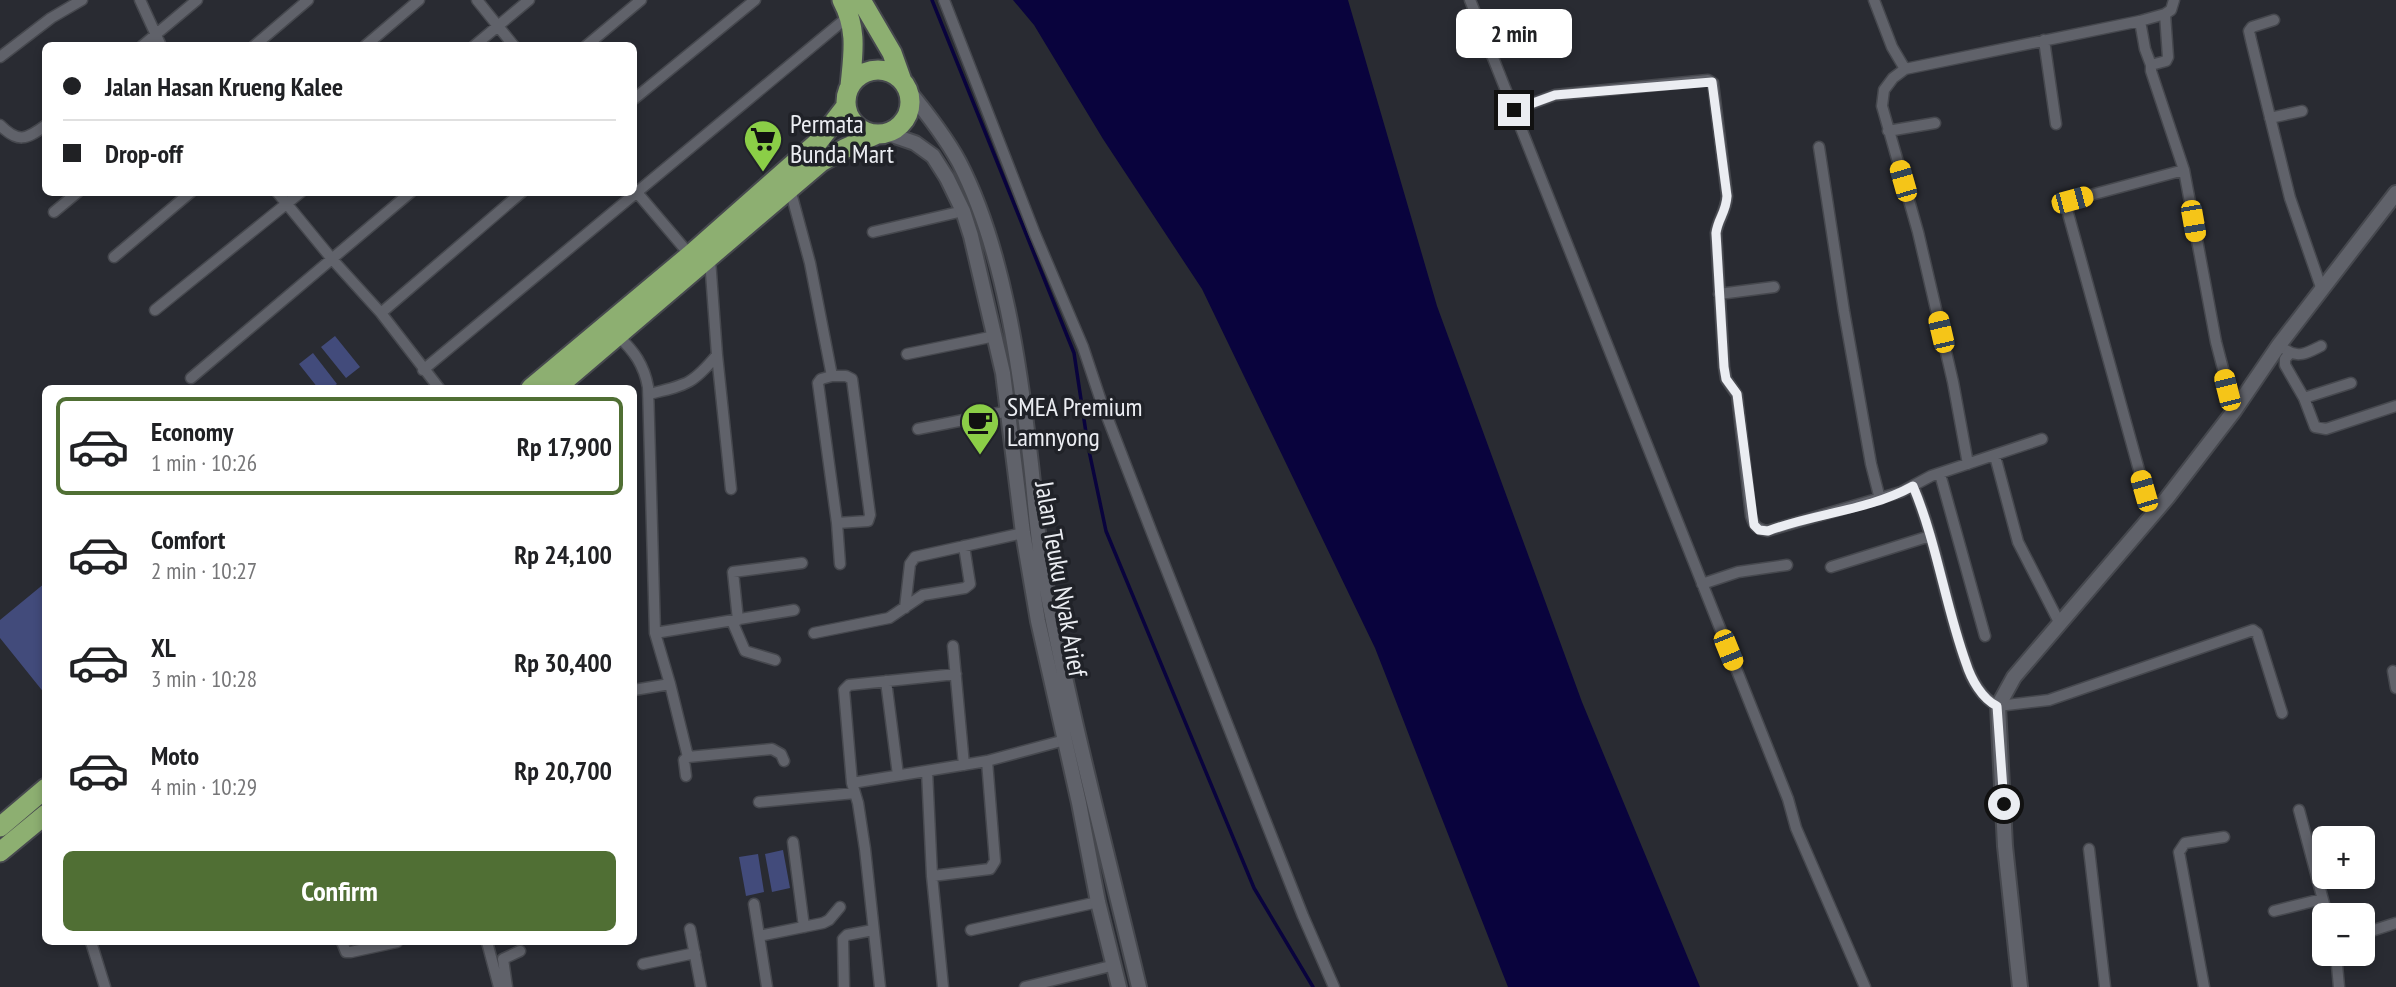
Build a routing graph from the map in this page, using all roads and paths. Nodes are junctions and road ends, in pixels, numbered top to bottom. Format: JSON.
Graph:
{"nodes":[{"id":1,"x":82,"y":0,"type":"edge"},
{"id":2,"x":140,"y":0,"type":"edge"},
{"id":3,"x":197,"y":0,"type":"edge"},
{"id":4,"x":308,"y":0,"type":"edge"},
{"id":5,"x":419,"y":0,"type":"edge"},
{"id":6,"x":477,"y":0,"type":"edge"},
{"id":7,"x":529,"y":0,"type":"edge"},
{"id":8,"x":641,"y":0,"type":"edge"},
{"id":9,"x":755,"y":0,"type":"edge"},
{"id":10,"x":944,"y":0,"type":"edge"},
{"id":11,"x":1470,"y":0,"type":"edge"},
{"id":12,"x":1874,"y":0,"type":"edge"},
{"id":13,"x":2174,"y":0,"type":"edge"},
{"id":14,"x":851,"y":5,"type":"edge"},
{"id":15,"x":2165,"y":14,"type":"junction"},
{"id":16,"x":2274,"y":20,"type":"dead end"},
{"id":17,"x":2140,"y":21,"type":"junction"},
{"id":18,"x":498,"y":26,"type":"junction"},
{"id":19,"x":155,"y":35,"type":"junction"},
{"id":20,"x":2044,"y":40,"type":"junction"},
{"id":21,"x":147,"y":42,"type":"edge"},
{"id":22,"x":159,"y":42,"type":"edge"},
{"id":23,"x":259,"y":42,"type":"edge"},
{"id":24,"x":370,"y":42,"type":"edge"},
{"id":25,"x":479,"y":42,"type":"edge"},
{"id":26,"x":511,"y":42,"type":"edge"},
{"id":27,"x":591,"y":42,"type":"edge"},
{"id":28,"x":0,"y":57,"type":"edge"},
{"id":29,"x":2151,"y":65,"type":"junction"},
{"id":30,"x":1905,"y":69,"type":"junction"},
{"id":31,"x":905,"y":85,"type":"junction"},
{"id":32,"x":850,"y":86,"type":"junction"},
{"id":33,"x":637,"y":97,"type":"edge"},
{"id":34,"x":846,"y":106,"type":"junction"},
{"id":35,"x":1514,"y":110,"type":"junction"},
{"id":36,"x":2302,"y":111,"type":"dead end"},
{"id":37,"x":2270,"y":118,"type":"junction"},
{"id":38,"x":1935,"y":123,"type":"dead end"},
{"id":39,"x":2056,"y":124,"type":"dead end"},
{"id":40,"x":0,"y":125,"type":"edge"},
{"id":41,"x":42,"y":128,"type":"edge"},
{"id":42,"x":1888,"y":131,"type":"junction"},
{"id":43,"x":881,"y":134,"type":"junction"},
{"id":44,"x":1819,"y":147,"type":"dead end"},
{"id":45,"x":2184,"y":170,"type":"junction"},
{"id":46,"x":637,"y":188,"type":"edge"},
{"id":47,"x":790,"y":188,"type":"junction"},
{"id":48,"x":637,"y":192,"type":"edge"},
{"id":49,"x":2396,"y":193,"type":"edge"},
{"id":50,"x":73,"y":196,"type":"edge"},
{"id":51,"x":186,"y":196,"type":"edge"},
{"id":52,"x":280,"y":196,"type":"edge"},
{"id":53,"x":296,"y":196,"type":"edge"},
{"id":54,"x":406,"y":196,"type":"edge"},
{"id":55,"x":517,"y":196,"type":"edge"},
{"id":56,"x":628,"y":196,"type":"edge"},
{"id":57,"x":287,"y":204,"type":"junction"},
{"id":58,"x":963,"y":211,"type":"junction"},
{"id":59,"x":54,"y":212,"type":"dead end"},
{"id":60,"x":873,"y":232,"type":"dead end"},
{"id":61,"x":690,"y":255,"type":"junction"},
{"id":62,"x":114,"y":257,"type":"dead end"},
{"id":63,"x":332,"y":259,"type":"junction"},
{"id":64,"x":710,"y":259,"type":"junction"},
{"id":65,"x":1774,"y":287,"type":"dead end"},
{"id":66,"x":2322,"y":290,"type":"junction"},
{"id":67,"x":1719,"y":293,"type":"junction"},
{"id":68,"x":155,"y":310,"type":"dead end"},
{"id":69,"x":381,"y":313,"type":"junction"},
{"id":70,"x":995,"y":336,"type":"junction"},
{"id":71,"x":618,"y":337,"type":"junction"},
{"id":72,"x":2321,"y":346,"type":"dead end"},
{"id":73,"x":2285,"y":349,"type":"junction"},
{"id":74,"x":907,"y":354,"type":"dead end"},
{"id":75,"x":717,"y":355,"type":"junction"},
{"id":76,"x":423,"y":370,"type":"junction"},
{"id":77,"x":832,"y":376,"type":"junction"},
{"id":78,"x":191,"y":377,"type":"dead end"},
{"id":79,"x":2351,"y":383,"type":"dead end"},
{"id":80,"x":436,"y":385,"type":"edge"},
{"id":81,"x":535,"y":385,"type":"edge"},
{"id":82,"x":560,"y":385,"type":"edge"},
{"id":83,"x":649,"y":394,"type":"junction"},
{"id":84,"x":2304,"y":398,"type":"junction"},
{"id":85,"x":2396,"y":406,"type":"edge"},
{"id":86,"x":1009,"y":411,"type":"junction"},
{"id":87,"x":2234,"y":411,"type":"junction"},
{"id":88,"x":918,"y":429,"type":"dead end"},
{"id":89,"x":2042,"y":439,"type":"dead end"},
{"id":90,"x":1995,"y":456,"type":"junction"},
{"id":91,"x":1968,"y":464,"type":"junction"},
{"id":92,"x":1940,"y":474,"type":"junction"},
{"id":93,"x":1913,"y":486,"type":"junction"},
{"id":94,"x":731,"y":489,"type":"dead end"},
{"id":95,"x":1881,"y":499,"type":"junction"},
{"id":96,"x":2151,"y":517,"type":"junction"},
{"id":97,"x":837,"y":523,"type":"junction"},
{"id":98,"x":1023,"y":533,"type":"junction"},
{"id":99,"x":1930,"y":536,"type":"junction"},
{"id":100,"x":964,"y":546,"type":"junction"},
{"id":101,"x":802,"y":563,"type":"dead end"},
{"id":102,"x":840,"y":564,"type":"dead end"},
{"id":103,"x":1787,"y":565,"type":"dead end"},
{"id":104,"x":1831,"y":567,"type":"dead end"},
{"id":105,"x":1702,"y":584,"type":"junction"},
{"id":106,"x":905,"y":608,"type":"junction"},
{"id":107,"x":794,"y":610,"type":"dead end"},
{"id":108,"x":735,"y":620,"type":"junction"},
{"id":109,"x":1046,"y":620,"type":"junction"},
{"id":110,"x":2060,"y":624,"type":"junction"},
{"id":111,"x":655,"y":633,"type":"junction"},
{"id":112,"x":814,"y":633,"type":"dead end"},
{"id":113,"x":1985,"y":636,"type":"dead end"},
{"id":114,"x":953,"y":646,"type":"dead end"},
{"id":115,"x":775,"y":660,"type":"dead end"},
{"id":116,"x":2393,"y":671,"type":"dead end"},
{"id":117,"x":956,"y":674,"type":"junction"},
{"id":118,"x":886,"y":681,"type":"junction"},
{"id":119,"x":670,"y":684,"type":"junction"},
{"id":120,"x":2396,"y":688,"type":"edge"},
{"id":121,"x":637,"y":690,"type":"edge"},
{"id":122,"x":1997,"y":706,"type":"junction"},
{"id":123,"x":2282,"y":713,"type":"dead end"},
{"id":124,"x":1065,"y":740,"type":"junction"},
{"id":125,"x":688,"y":757,"type":"junction"},
{"id":126,"x":783,"y":761,"type":"dead end"},
{"id":127,"x":987,"y":761,"type":"junction"},
{"id":128,"x":964,"y":765,"type":"junction"},
{"id":129,"x":927,"y":771,"type":"junction"},
{"id":130,"x":898,"y":775,"type":"junction"},
{"id":131,"x":686,"y":776,"type":"dead end"},
{"id":132,"x":853,"y":788,"type":"junction"},
{"id":133,"x":42,"y":791,"type":"edge"},
{"id":134,"x":759,"y":802,"type":"dead end"},
{"id":135,"x":2298,"y":810,"type":"dead end"},
{"id":136,"x":42,"y":817,"type":"edge"},
{"id":137,"x":0,"y":827,"type":"edge"},
{"id":138,"x":2224,"y":837,"type":"dead end"},
{"id":139,"x":793,"y":842,"type":"dead end"},
{"id":140,"x":2089,"y":849,"type":"dead end"},
{"id":141,"x":0,"y":852,"type":"edge"},
{"id":142,"x":932,"y":876,"type":"junction"},
{"id":143,"x":2322,"y":899,"type":"junction"},
{"id":144,"x":1098,"y":902,"type":"junction"},
{"id":145,"x":2323,"y":903,"type":"edge"},
{"id":146,"x":754,"y":904,"type":"dead end"},
{"id":147,"x":840,"y":906,"type":"dead end"},
{"id":148,"x":2274,"y":911,"type":"dead end"},
{"id":149,"x":2396,"y":923,"type":"edge"},
{"id":150,"x":804,"y":927,"type":"junction"},
{"id":151,"x":690,"y":929,"type":"dead end"},
{"id":152,"x":873,"y":930,"type":"junction"},
{"id":153,"x":971,"y":930,"type":"dead end"},
{"id":154,"x":2375,"y":930,"type":"edge"},
{"id":155,"x":759,"y":936,"type":"junction"},
{"id":156,"x":93,"y":945,"type":"edge"},
{"id":157,"x":343,"y":945,"type":"edge"},
{"id":158,"x":383,"y":945,"type":"edge"},
{"id":159,"x":488,"y":945,"type":"edge"},
{"id":160,"x":520,"y":951,"type":"dead end"},
{"id":161,"x":695,"y":953,"type":"junction"},
{"id":162,"x":643,"y":964,"type":"dead end"},
{"id":163,"x":1115,"y":965,"type":"junction"},
{"id":164,"x":2337,"y":966,"type":"edge"},
{"id":165,"x":105,"y":987,"type":"edge"},
{"id":166,"x":499,"y":987,"type":"edge"},
{"id":167,"x":507,"y":987,"type":"edge"},
{"id":168,"x":701,"y":987,"type":"edge"},
{"id":169,"x":767,"y":987,"type":"edge"},
{"id":170,"x":844,"y":987,"type":"edge"},
{"id":171,"x":880,"y":987,"type":"edge"},
{"id":172,"x":943,"y":987,"type":"edge"},
{"id":173,"x":1025,"y":987,"type":"edge"},
{"id":174,"x":1119,"y":987,"type":"edge"},
{"id":175,"x":1139,"y":987,"type":"edge"},
{"id":176,"x":1334,"y":987,"type":"edge"},
{"id":177,"x":1865,"y":987,"type":"edge"},
{"id":178,"x":2020,"y":987,"type":"edge"},
{"id":179,"x":2105,"y":987,"type":"edge"},
{"id":180,"x":2204,"y":987,"type":"edge"},
{"id":181,"x":2339,"y":987,"type":"edge"}],
"edges":[{"from":1,"to":28,"type":"street"},
{"from":2,"to":19,"type":"street"},
{"from":3,"to":19,"type":"street"},
{"from":4,"to":23,"type":"street"},
{"from":5,"to":24,"type":"street"},
{"from":6,"to":18,"type":"street"},
{"from":7,"to":18,"type":"street"},
{"from":8,"to":27,"type":"street"},
{"from":9,"to":33,"type":"street"},
{"from":10,"to":176,"type":"street"},
{"from":11,"to":35,"type":"street"},
{"from":12,"to":30,"type":"street"},
{"from":13,"to":15,"type":"street"},
{"from":14,"to":31,"type":"highway"},
{"from":14,"to":32,"type":"highway"},
{"from":14,"to":46,"type":"street"},
{"from":15,"to":17,"type":"street"},
{"from":15,"to":29,"type":"street"},
{"from":16,"to":37,"type":"street"},
{"from":17,"to":20,"type":"street"},
{"from":17,"to":29,"type":"street"},
{"from":18,"to":25,"type":"street"},
{"from":18,"to":26,"type":"street"},
{"from":19,"to":21,"type":"street"},
{"from":19,"to":22,"type":"street"},
{"from":20,"to":30,"type":"street"},
{"from":20,"to":39,"type":"street"},
{"from":29,"to":45,"type":"street"},
{"from":30,"to":42,"type":"street"},
{"from":31,"to":32,"type":"highway"},
{"from":31,"to":43,"type":"highway"},
{"from":31,"to":109,"type":"main road","name":"Jalan Teuku Nyak Arief"},
{"from":32,"to":34,"type":"highway"},
{"from":34,"to":43,"type":"highway"},
{"from":34,"to":61,"type":"highway"},
{"from":35,"to":67,"type":"street"},
{"from":35,"to":105,"type":"street"},
{"from":36,"to":37,"type":"street"},
{"from":37,"to":66,"type":"street"},
{"from":38,"to":42,"type":"street"},
{"from":40,"to":41,"type":"street"},
{"from":42,"to":91,"type":"street"},
{"from":43,"to":47,"type":"highway"},
{"from":43,"to":58,"type":"main road","name":"Jalan Teuku Nyak Arief"},
{"from":44,"to":95,"type":"street"},
{"from":45,"to":87,"type":"street"},
{"from":45,"to":96,"type":"street"},
{"from":47,"to":64,"type":"highway"},
{"from":47,"to":77,"type":"street"},
{"from":48,"to":61,"type":"street"},
{"from":49,"to":66,"type":"main road"},
{"from":50,"to":59,"type":"street"},
{"from":51,"to":62,"type":"street"},
{"from":52,"to":57,"type":"street"},
{"from":53,"to":57,"type":"street"},
{"from":54,"to":63,"type":"street"},
{"from":55,"to":69,"type":"street"},
{"from":56,"to":76,"type":"street"},
{"from":57,"to":63,"type":"street"},
{"from":57,"to":68,"type":"street"},
{"from":58,"to":60,"type":"street"},
{"from":58,"to":70,"type":"main road","name":"Jalan Teuku Nyak Arief"},
{"from":61,"to":81,"type":"highway"},
{"from":63,"to":69,"type":"street"},
{"from":63,"to":78,"type":"street"},
{"from":64,"to":71,"type":"highway"},
{"from":64,"to":75,"type":"street"},
{"from":65,"to":67,"type":"street"},
{"from":66,"to":73,"type":"main road"},
{"from":67,"to":95,"type":"street"},
{"from":69,"to":76,"type":"street"},
{"from":70,"to":74,"type":"street"},
{"from":70,"to":86,"type":"main road","name":"Jalan Teuku Nyak Arief"},
{"from":71,"to":82,"type":"highway"},
{"from":71,"to":83,"type":"street"},
{"from":72,"to":73,"type":"street"},
{"from":73,"to":84,"type":"street"},
{"from":73,"to":87,"type":"main road"},
{"from":75,"to":83,"type":"street"},
{"from":75,"to":94,"type":"street"},
{"from":76,"to":80,"type":"street"},
{"from":77,"to":97,"type":"street"},
{"from":77,"to":97,"type":"street"},
{"from":79,"to":84,"type":"street"},
{"from":83,"to":111,"type":"street"},
{"from":84,"to":85,"type":"street"},
{"from":86,"to":88,"type":"street"},
{"from":86,"to":98,"type":"main road","name":"Jalan Teuku Nyak Arief"},
{"from":87,"to":96,"type":"main road"},
{"from":89,"to":90,"type":"street"},
{"from":90,"to":91,"type":"street"},
{"from":90,"to":110,"type":"street"},
{"from":91,"to":92,"type":"street"},
{"from":92,"to":93,"type":"street"},
{"from":92,"to":113,"type":"street"},
{"from":93,"to":95,"type":"street"},
{"from":93,"to":99,"type":"street"},
{"from":96,"to":110,"type":"main road"},
{"from":97,"to":102,"type":"street"},
{"from":98,"to":100,"type":"street"},
{"from":98,"to":109,"type":"main road","name":"Jalan Teuku Nyak Arief"},
{"from":99,"to":104,"type":"street"},
{"from":99,"to":122,"type":"street"},
{"from":100,"to":106,"type":"street"},
{"from":100,"to":106,"type":"street"},
{"from":101,"to":108,"type":"street"},
{"from":103,"to":105,"type":"street"},
{"from":105,"to":177,"type":"street"},
{"from":106,"to":112,"type":"street"},
{"from":107,"to":108,"type":"street"},
{"from":108,"to":111,"type":"street"},
{"from":108,"to":115,"type":"street"},
{"from":109,"to":124,"type":"main road","name":"Jalan Teuku Nyak Arief"},
{"from":109,"to":175,"type":"main road","name":"Jalan Teuku Nyak Arief"},
{"from":110,"to":122,"type":"main road"},
{"from":111,"to":119,"type":"street"},
{"from":114,"to":117,"type":"street"},
{"from":116,"to":120,"type":"street"},
{"from":117,"to":118,"type":"street"},
{"from":117,"to":128,"type":"street"},
{"from":118,"to":130,"type":"street"},
{"from":118,"to":132,"type":"street"},
{"from":119,"to":121,"type":"street"},
{"from":119,"to":125,"type":"street"},
{"from":122,"to":123,"type":"street"},
{"from":122,"to":178,"type":"main road"},
{"from":124,"to":127,"type":"street"},
{"from":124,"to":144,"type":"main road","name":"Jalan Teuku Nyak Arief"},
{"from":125,"to":126,"type":"street"},
{"from":125,"to":131,"type":"street"},
{"from":127,"to":128,"type":"street"},
{"from":127,"to":142,"type":"street"},
{"from":128,"to":129,"type":"street"},
{"from":129,"to":130,"type":"street"},
{"from":129,"to":142,"type":"street"},
{"from":130,"to":132,"type":"street"},
{"from":132,"to":134,"type":"street"},
{"from":132,"to":152,"type":"street"},
{"from":133,"to":137,"type":"highway"},
{"from":135,"to":143,"type":"street"},
{"from":136,"to":141,"type":"highway"},
{"from":138,"to":180,"type":"street"},
{"from":139,"to":150,"type":"street"},
{"from":140,"to":179,"type":"street"},
{"from":142,"to":172,"type":"street"},
{"from":143,"to":145,"type":"street"},
{"from":143,"to":148,"type":"street"},
{"from":144,"to":153,"type":"street"},
{"from":144,"to":163,"type":"main road","name":"Jalan Teuku Nyak Arief"},
{"from":146,"to":155,"type":"street"},
{"from":147,"to":150,"type":"street"},
{"from":149,"to":154,"type":"street"},
{"from":150,"to":155,"type":"street"},
{"from":151,"to":161,"type":"street"},
{"from":152,"to":170,"type":"street"},
{"from":152,"to":171,"type":"street"},
{"from":155,"to":169,"type":"street"},
{"from":156,"to":165,"type":"street"},
{"from":157,"to":158,"type":"street"},
{"from":159,"to":166,"type":"street"},
{"from":160,"to":167,"type":"street"},
{"from":161,"to":162,"type":"street"},
{"from":161,"to":168,"type":"street"},
{"from":163,"to":173,"type":"street"},
{"from":163,"to":174,"type":"main road","name":"Jalan Teuku Nyak Arief"},
{"from":164,"to":181,"type":"street"}]}
